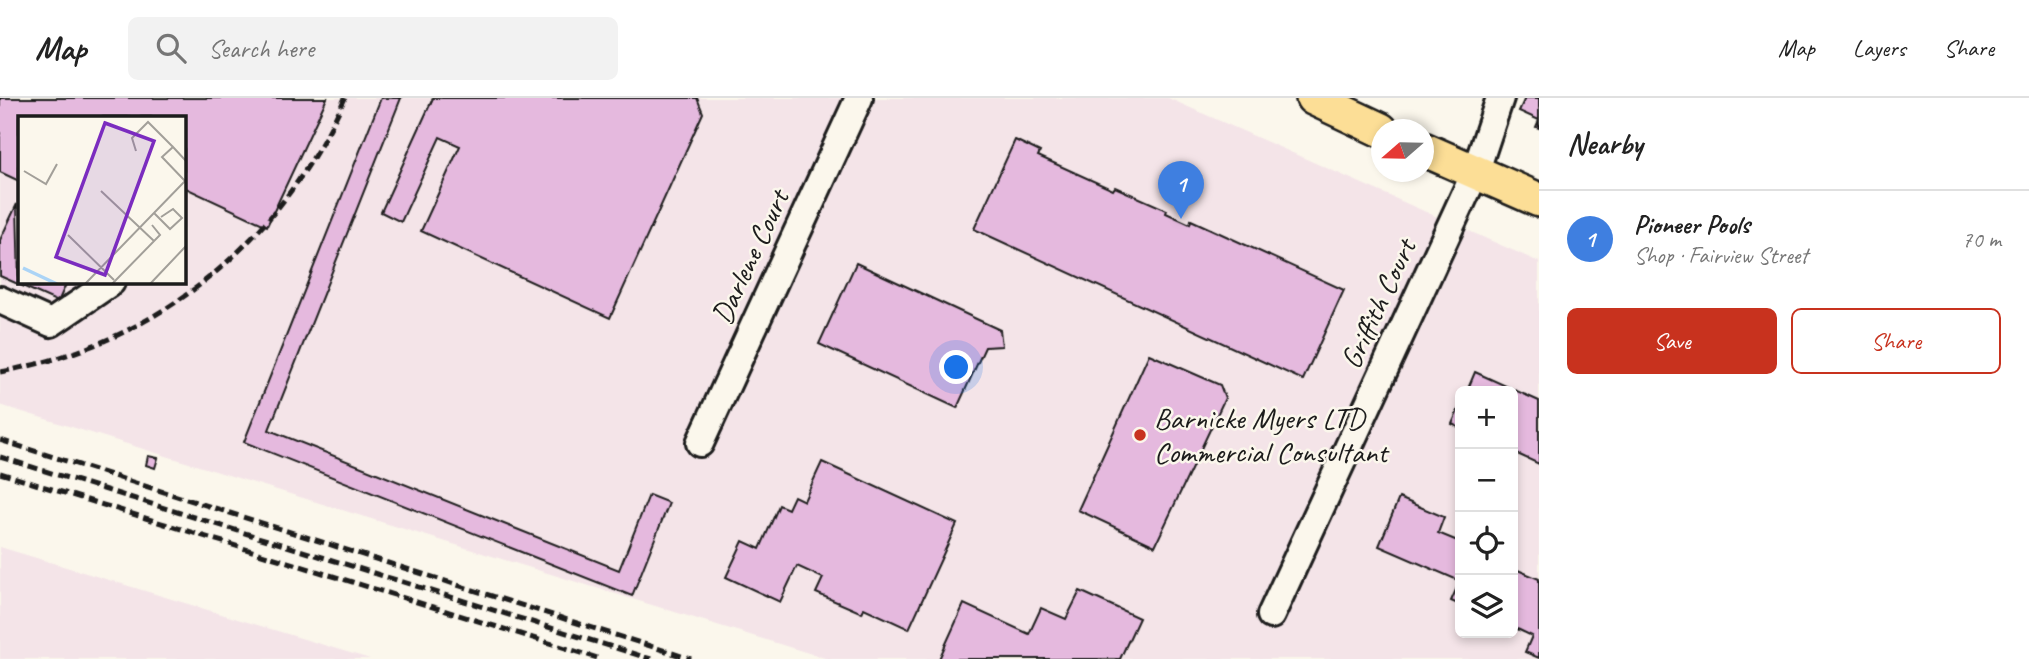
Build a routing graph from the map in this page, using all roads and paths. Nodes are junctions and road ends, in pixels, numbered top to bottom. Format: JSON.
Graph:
{"nodes":[{"id":1,"x":859,"y":98,"type":"edge"},
{"id":2,"x":1313,"y":98,"type":"edge"},
{"id":3,"x":1500,"y":98,"type":"edge"},
{"id":4,"x":1371,"y":125,"type":"edge"},
{"id":5,"x":1434,"y":154,"type":"edge"},
{"id":6,"x":1475,"y":173,"type":"junction"},
{"id":7,"x":1539,"y":200,"type":"edge"},
{"id":8,"x":108,"y":284,"type":"edge"},
{"id":9,"x":0,"y":299,"type":"edge"},
{"id":10,"x":701,"y":443,"type":"dead end"},
{"id":11,"x":1271,"y":615,"type":"dead end"}],
"edges":[{"from":1,"to":10,"type":"street","name":"Darlene Court"},
{"from":2,"to":4,"type":"main road"},
{"from":3,"to":6,"type":"street","name":"Griffith Court"},
{"from":5,"to":6,"type":"main road"},
{"from":6,"to":7,"type":"main road"},
{"from":6,"to":11,"type":"street","name":"Griffith Court"},
{"from":8,"to":9,"type":"street"}]}
